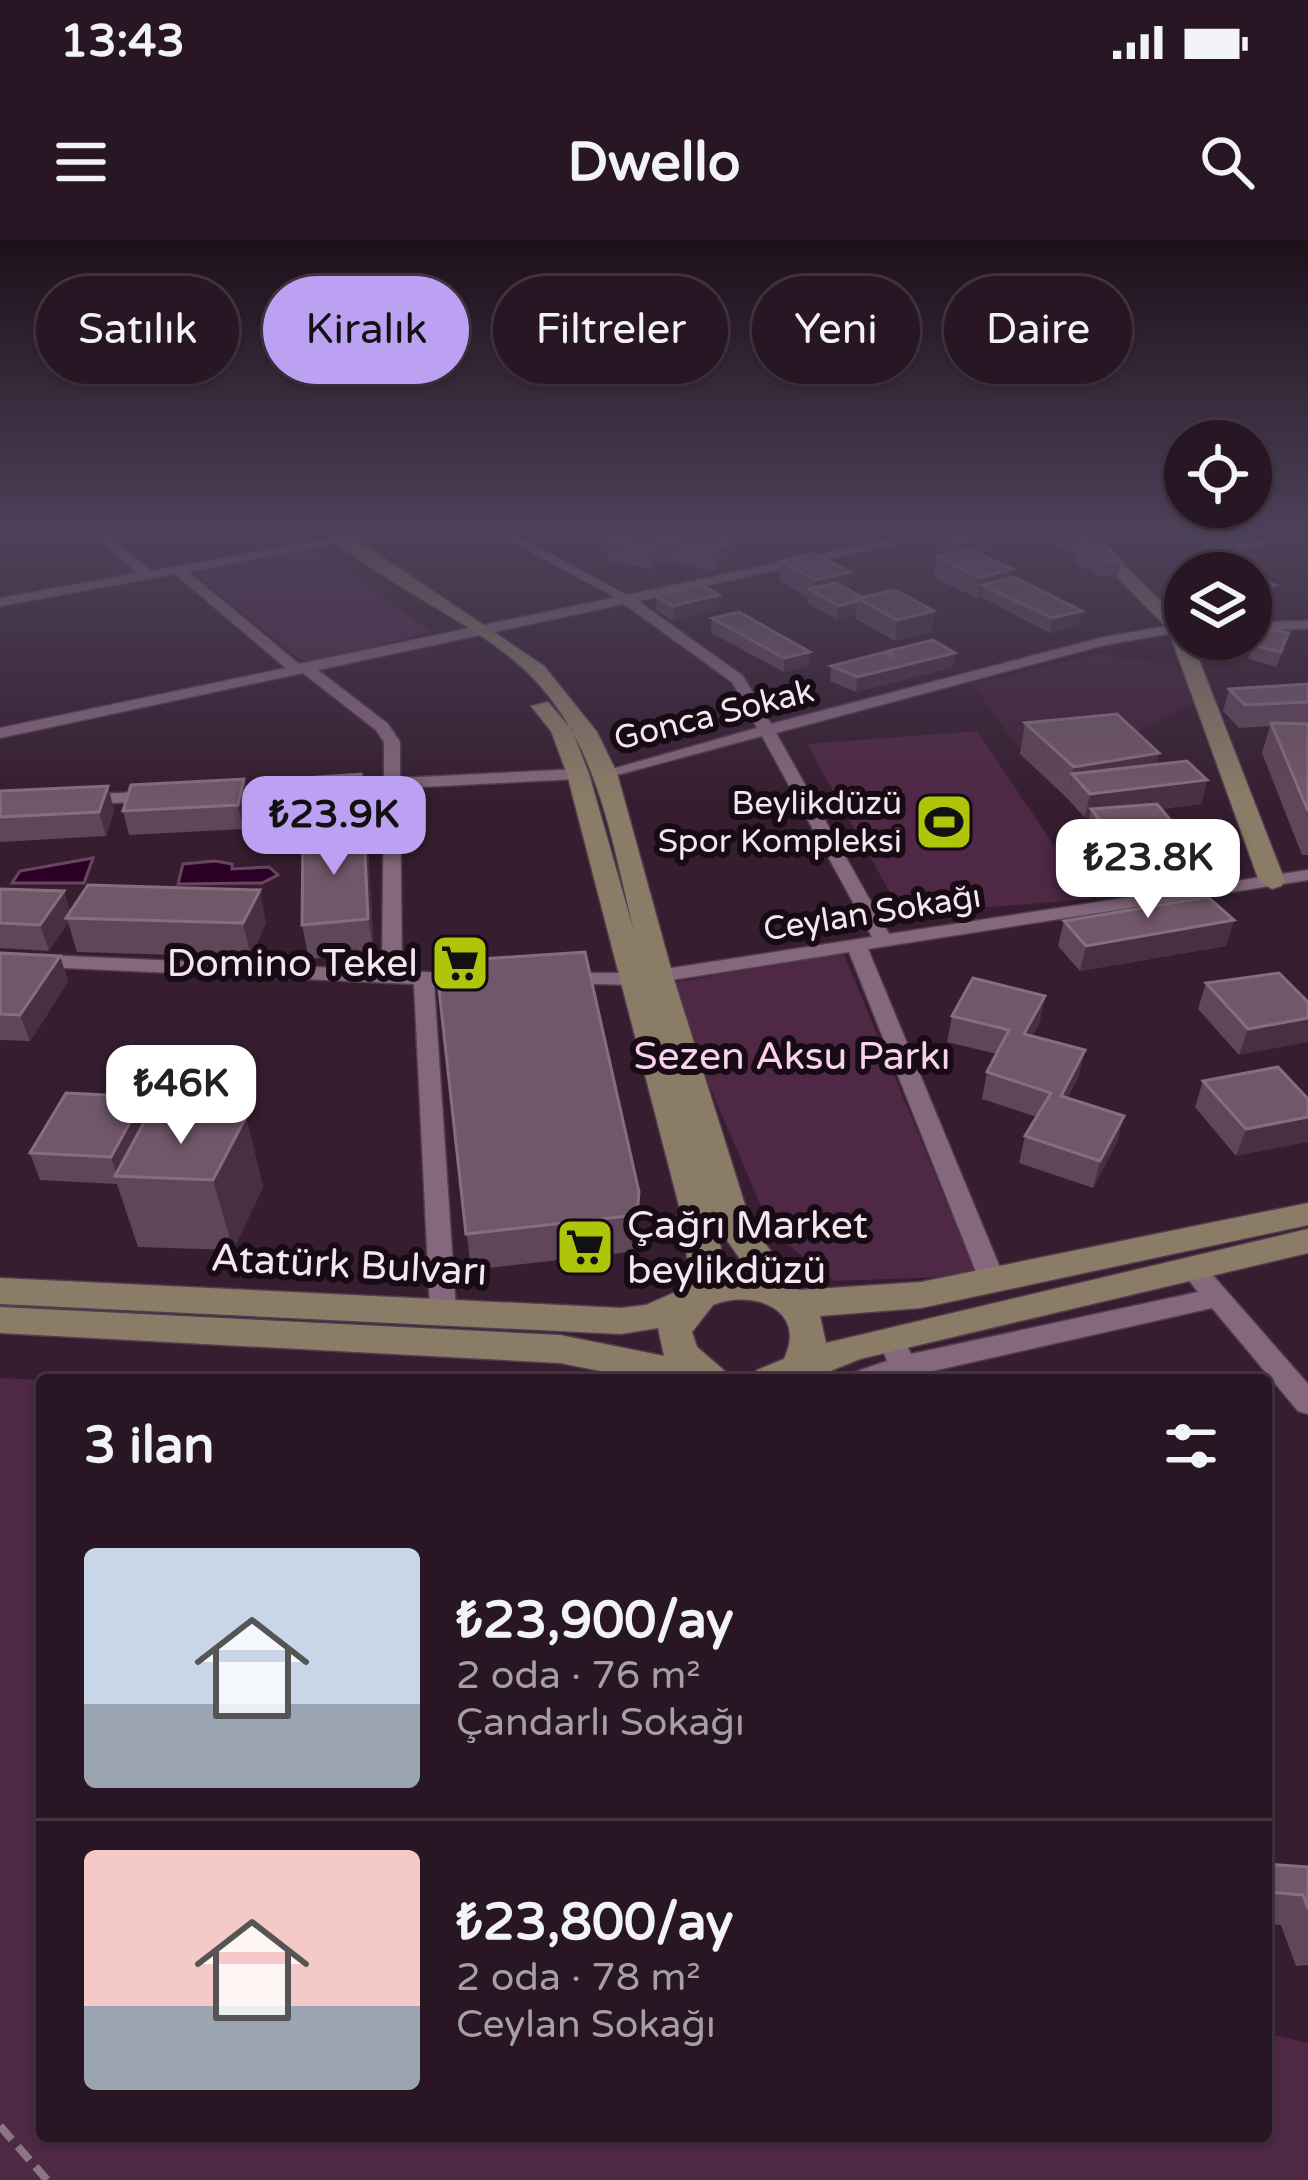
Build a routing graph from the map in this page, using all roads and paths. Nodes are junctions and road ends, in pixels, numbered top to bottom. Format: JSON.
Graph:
{"nodes":[{"id":1,"x":240,"y":620,"type":"edge"},
{"id":2,"x":447,"y":620,"type":"edge"},
{"id":3,"x":533,"y":620,"type":"edge"},
{"id":4,"x":655,"y":620,"type":"edge"},
{"id":5,"x":1308,"y":625,"type":"edge"},
{"id":6,"x":1272,"y":626,"type":"edge"},
{"id":7,"x":1164,"y":630,"type":"edge"},
{"id":8,"x":467,"y":634,"type":"junction"},
{"id":9,"x":1193,"y":660,"type":"edge"},
{"id":10,"x":301,"y":668,"type":"junction"},
{"id":11,"x":0,"y":733,"type":"edge"},
{"id":12,"x":766,"y":735,"type":"junction"},
{"id":13,"x":592,"y":774,"type":"junction"},
{"id":14,"x":392,"y":784,"type":"junction"},
{"id":15,"x":208,"y":794,"type":"edge"},
{"id":16,"x":184,"y":795,"type":"edge"},
{"id":17,"x":69,"y":800,"type":"edge"},
{"id":18,"x":1308,"y":875,"type":"edge"},
{"id":19,"x":1272,"y":880,"type":"junction"},
{"id":20,"x":884,"y":942,"type":"junction"},
{"id":21,"x":857,"y":946,"type":"junction"},
{"id":22,"x":0,"y":958,"type":"edge"},
{"id":23,"x":392,"y":974,"type":"junction"},
{"id":24,"x":646,"y":978,"type":"junction"},
{"id":25,"x":424,"y":980,"type":"junction"},
{"id":26,"x":494,"y":980,"type":"edge"},
{"id":27,"x":540,"y":980,"type":"edge"},
{"id":28,"x":1308,"y":1214,"type":"edge"},
{"id":29,"x":1308,"y":1241,"type":"edge"},
{"id":30,"x":993,"y":1282,"type":"junction"},
{"id":31,"x":1204,"y":1284,"type":"junction"},
{"id":32,"x":0,"y":1291,"type":"edge"},
{"id":33,"x":698,"y":1296,"type":"junction"},
{"id":34,"x":789,"y":1300,"type":"junction"},
{"id":35,"x":443,"y":1310,"type":"junction"},
{"id":36,"x":0,"y":1320,"type":"edge"},
{"id":37,"x":606,"y":1356,"type":"junction"},
{"id":38,"x":894,"y":1361,"type":"edge"},
{"id":39,"x":784,"y":1372,"type":"edge"},
{"id":40,"x":629,"y":1374,"type":"edge"},
{"id":41,"x":690,"y":1374,"type":"edge"},
{"id":42,"x":704,"y":1374,"type":"edge"},
{"id":43,"x":1308,"y":1403,"type":"edge"},
{"id":44,"x":0,"y":2126,"type":"edge"},
{"id":45,"x":47,"y":2180,"type":"edge"}],
"edges":[{"from":1,"to":10,"type":"street"},
{"from":2,"to":8,"type":"main road"},
{"from":3,"to":8,"type":"street"},
{"from":4,"to":12,"type":"street"},
{"from":5,"to":6,"type":"street"},
{"from":7,"to":12,"type":"street","name":"Gonca Sokak"},
{"from":8,"to":10,"type":"street"},
{"from":8,"to":13,"type":"main road"},
{"from":9,"to":19,"type":"main road"},
{"from":10,"to":11,"type":"street"},
{"from":10,"to":14,"type":"street"},
{"from":12,"to":13,"type":"street","name":"Gonca Sokak"},
{"from":12,"to":20,"type":"street"},
{"from":13,"to":14,"type":"street","name":"Gonca Sokak"},
{"from":13,"to":24,"type":"main road"},
{"from":14,"to":15,"type":"street","name":"Gonca Sokak"},
{"from":14,"to":23,"type":"street"},
{"from":16,"to":17,"type":"street"},
{"from":18,"to":19,"type":"street","name":"Ceylan Sokağı"},
{"from":19,"to":20,"type":"street","name":"Ceylan Sokağı"},
{"from":20,"to":21,"type":"street","name":"Ceylan Sokağı"},
{"from":21,"to":24,"type":"street","name":"Ceylan Sokağı"},
{"from":21,"to":30,"type":"street"},
{"from":22,"to":23,"type":"street"},
{"from":23,"to":25,"type":"street"},
{"from":24,"to":27,"type":"street","name":"Ceylan Sokağı"},
{"from":24,"to":33,"type":"main road"},
{"from":24,"to":34,"type":"main road"},
{"from":25,"to":26,"type":"street"},
{"from":25,"to":35,"type":"street"},
{"from":28,"to":30,"type":"main road"},
{"from":29,"to":31,"type":"main road"},
{"from":30,"to":34,"type":"main road"},
{"from":31,"to":38,"type":"main road"},
{"from":31,"to":43,"type":"street"},
{"from":32,"to":35,"type":"main road","name":"Atatürk Bulvarı"},
{"from":33,"to":34,"type":"main road","name":"Atatürk Bulvarı"},
{"from":33,"to":35,"type":"main road","name":"Atatürk Bulvarı"},
{"from":33,"to":42,"type":"main road"},
{"from":34,"to":39,"type":"main road"},
{"from":36,"to":37,"type":"main road"},
{"from":37,"to":40,"type":"street"},
{"from":37,"to":41,"type":"main road"},
{"from":38,"to":39,"type":"main road"},
{"from":44,"to":45,"type":"path"}]}
